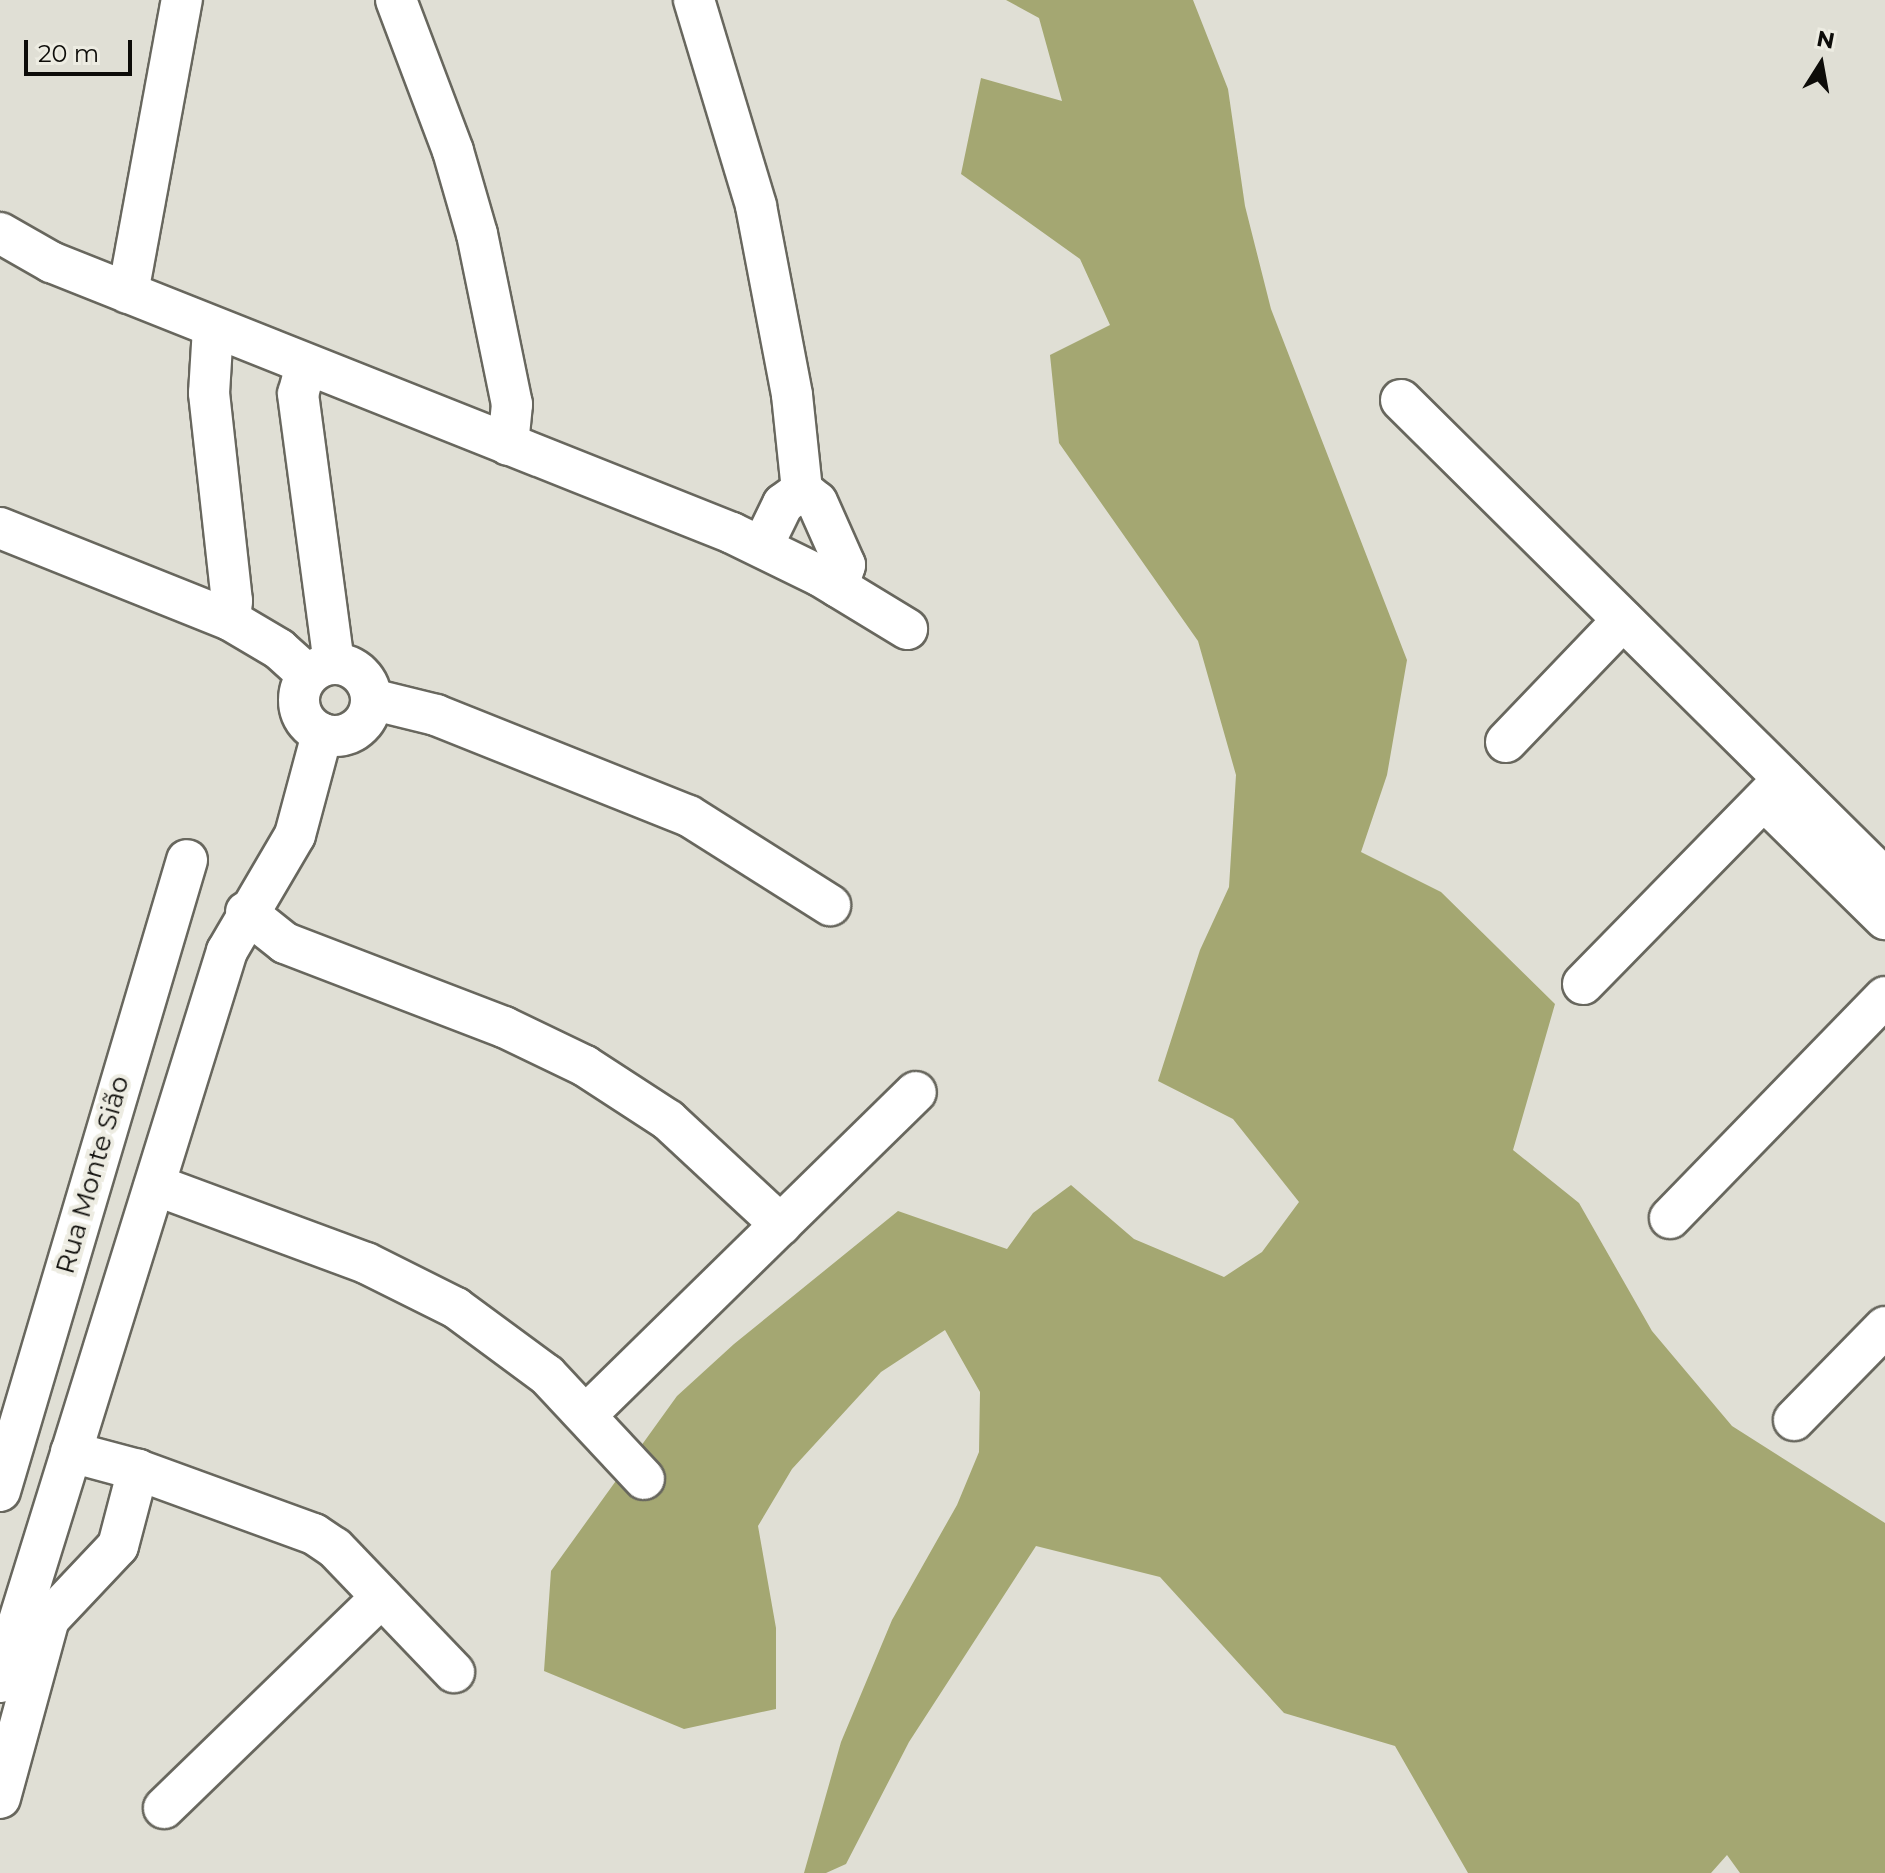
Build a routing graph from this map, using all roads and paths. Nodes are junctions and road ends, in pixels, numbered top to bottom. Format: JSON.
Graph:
{"nodes":[{"id":1,"x":182,"y":0,"type":"edge"},
{"id":2,"x":396,"y":0,"type":"edge"},
{"id":3,"x":694,"y":0,"type":"edge"},
{"id":4,"x":0,"y":233,"type":"edge"},
{"id":5,"x":128,"y":293,"type":"junction"},
{"id":6,"x":213,"y":328,"type":"junction"},
{"id":7,"x":306,"y":365,"type":"junction"},
{"id":8,"x":1401,"y":400,"type":"dead end"},
{"id":9,"x":508,"y":445,"type":"junction"},
{"id":10,"x":802,"y":490,"type":"junction"},
{"id":11,"x":0,"y":528,"type":"edge"},
{"id":12,"x":762,"y":547,"type":"junction"},
{"id":13,"x":838,"y":587,"type":"junction"},
{"id":14,"x":230,"y":620,"type":"junction"},
{"id":15,"x":1623,"y":620,"type":"junction"},
{"id":16,"x":907,"y":629,"type":"dead end"},
{"id":17,"x":321,"y":669,"type":"junction"},
{"id":18,"x":371,"y":699,"type":"junction"},
{"id":19,"x":322,"y":734,"type":"junction"},
{"id":20,"x":1506,"y":742,"type":"dead end"},
{"id":21,"x":1774,"y":790,"type":"junction"},
{"id":22,"x":187,"y":860,"type":"dead end"},
{"id":23,"x":1885,"y":879,"type":"edge"},
{"id":24,"x":830,"y":905,"type":"dead end"},
{"id":25,"x":246,"y":912,"type":"junction"},
{"id":26,"x":1885,"y":919,"type":"edge"},
{"id":27,"x":1583,"y":984,"type":"dead end"},
{"id":28,"x":1885,"y":997,"type":"edge"},
{"id":29,"x":916,"y":1092,"type":"dead end"},
{"id":30,"x":155,"y":1185,"type":"junction"},
{"id":31,"x":1670,"y":1218,"type":"dead end"},
{"id":32,"x":781,"y":1225,"type":"junction"},
{"id":33,"x":1885,"y":1327,"type":"edge"},
{"id":34,"x":587,"y":1414,"type":"junction"},
{"id":35,"x":1794,"y":1420,"type":"dead end"},
{"id":36,"x":71,"y":1452,"type":"junction"},
{"id":37,"x":138,"y":1470,"type":"junction"},
{"id":38,"x":644,"y":1479,"type":"dead end"},
{"id":39,"x":0,"y":1491,"type":"edge"},
{"id":40,"x":382,"y":1597,"type":"junction"},
{"id":41,"x":454,"y":1672,"type":"dead end"},
{"id":42,"x":0,"y":1682,"type":"edge"},
{"id":43,"x":0,"y":1798,"type":"edge"},
{"id":44,"x":164,"y":1808,"type":"dead end"}],
"edges":[{"from":1,"to":5,"type":"street"},
{"from":2,"to":9,"type":"street"},
{"from":3,"to":10,"type":"street"},
{"from":4,"to":5,"type":"street"},
{"from":5,"to":6,"type":"street"},
{"from":6,"to":7,"type":"street"},
{"from":6,"to":14,"type":"street"},
{"from":7,"to":9,"type":"street"},
{"from":7,"to":17,"type":"street"},
{"from":8,"to":15,"type":"street"},
{"from":9,"to":12,"type":"street"},
{"from":10,"to":12,"type":"street"},
{"from":10,"to":13,"type":"street"},
{"from":11,"to":14,"type":"street"},
{"from":12,"to":13,"type":"street"},
{"from":13,"to":16,"type":"street"},
{"from":14,"to":17,"type":"street"},
{"from":15,"to":20,"type":"street"},
{"from":15,"to":21,"type":"street"},
{"from":17,"to":18,"type":"street"},
{"from":17,"to":19,"type":"street"},
{"from":18,"to":19,"type":"street"},
{"from":18,"to":24,"type":"street"},
{"from":19,"to":25,"type":"street"},
{"from":21,"to":23,"type":"street"},
{"from":21,"to":26,"type":"street"},
{"from":21,"to":27,"type":"street"},
{"from":22,"to":39,"type":"street","name":"Rua Monte Sião"},
{"from":25,"to":30,"type":"street"},
{"from":25,"to":32,"type":"street"},
{"from":28,"to":31,"type":"street"},
{"from":29,"to":32,"type":"street"},
{"from":30,"to":34,"type":"street"},
{"from":30,"to":36,"type":"street"},
{"from":32,"to":34,"type":"street"},
{"from":33,"to":35,"type":"street"},
{"from":34,"to":38,"type":"street"},
{"from":36,"to":37,"type":"street"},
{"from":36,"to":42,"type":"street"},
{"from":37,"to":40,"type":"street"},
{"from":37,"to":43,"type":"street"},
{"from":40,"to":41,"type":"street"},
{"from":40,"to":44,"type":"street"}]}
